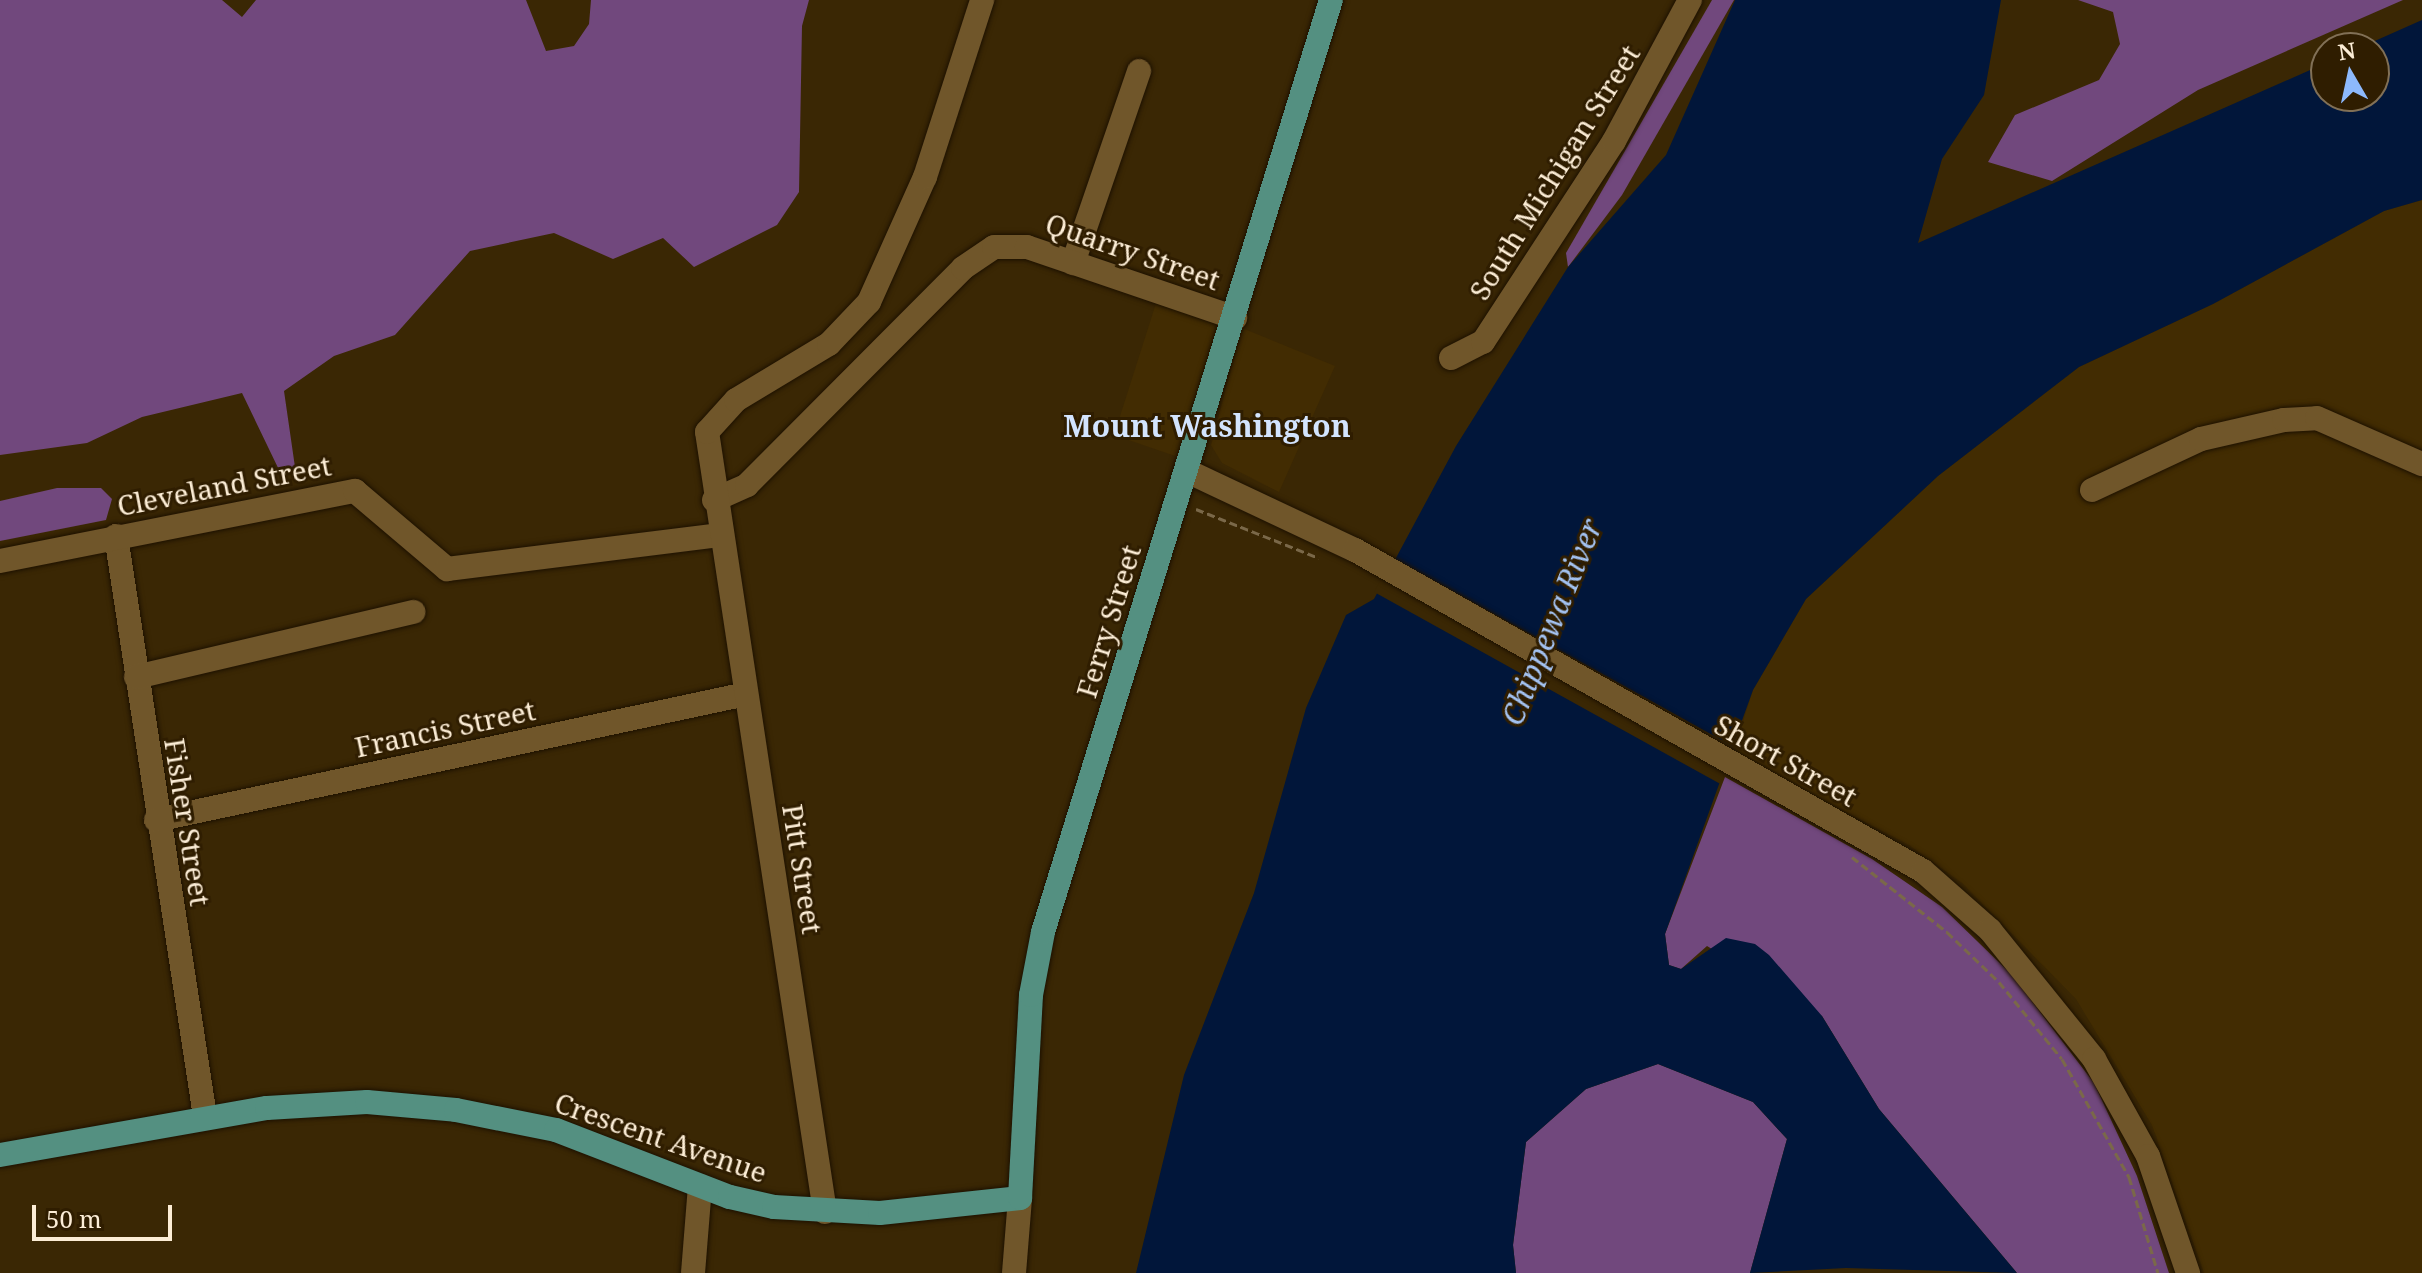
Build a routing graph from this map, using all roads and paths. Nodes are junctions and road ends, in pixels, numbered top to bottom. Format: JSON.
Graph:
{"nodes":[{"id":1,"x":982,"y":0,"type":"edge"},
{"id":2,"x":1331,"y":0,"type":"edge"},
{"id":3,"x":1690,"y":0,"type":"edge"},
{"id":4,"x":1139,"y":71,"type":"dead end"},
{"id":5,"x":1073,"y":263,"type":"junction"},
{"id":6,"x":1235,"y":318,"type":"junction"},
{"id":7,"x":1451,"y":358,"type":"dead end"},
{"id":8,"x":2422,"y":464,"type":"edge"},
{"id":9,"x":1187,"y":471,"type":"junction"},
{"id":10,"x":2092,"y":490,"type":"dead end"},
{"id":11,"x":714,"y":500,"type":"junction"},
{"id":12,"x":1177,"y":503,"type":"junction"},
{"id":13,"x":719,"y":535,"type":"junction"},
{"id":14,"x":116,"y":536,"type":"junction"},
{"id":15,"x":0,"y":561,"type":"edge"},
{"id":16,"x":1332,"y":563,"type":"dead end"},
{"id":17,"x":413,"y":612,"type":"dead end"},
{"id":18,"x":136,"y":677,"type":"junction"},
{"id":19,"x":746,"y":694,"type":"junction"},
{"id":20,"x":156,"y":820,"type":"junction"},
{"id":21,"x":1845,"y":853,"type":"dead end"},
{"id":22,"x":205,"y":1116,"type":"junction"},
{"id":23,"x":0,"y":1155,"type":"edge"},
{"id":24,"x":700,"y":1186,"type":"junction"},
{"id":25,"x":1020,"y":1198,"type":"junction"},
{"id":26,"x":825,"y":1212,"type":"junction"},
{"id":27,"x":693,"y":1273,"type":"edge"},
{"id":28,"x":1014,"y":1273,"type":"edge"},
{"id":29,"x":2158,"y":1273,"type":"edge"},
{"id":30,"x":2188,"y":1273,"type":"edge"}],
"edges":[{"from":1,"to":11,"type":"street","name":"Pitt Street"},
{"from":2,"to":6,"type":"main road","name":"Ferry Street"},
{"from":3,"to":7,"type":"street","name":"South Michigan Street"},
{"from":4,"to":5,"type":"street"},
{"from":5,"to":6,"type":"street","name":"Quarry Street"},
{"from":5,"to":11,"type":"street","name":"Quarry Street"},
{"from":6,"to":9,"type":"main road","name":"Ferry Street"},
{"from":8,"to":10,"type":"street"},
{"from":9,"to":12,"type":"main road","name":"Ferry Street"},
{"from":9,"to":30,"type":"street","name":"Short Street"},
{"from":11,"to":13,"type":"street","name":"Pitt Street"},
{"from":12,"to":16,"type":"path"},
{"from":12,"to":25,"type":"main road","name":"Ferry Street"},
{"from":13,"to":14,"type":"street","name":"Cleveland Street"},
{"from":13,"to":19,"type":"street","name":"Pitt Street"},
{"from":14,"to":15,"type":"street","name":"Cleveland Street"},
{"from":14,"to":18,"type":"street","name":"Fisher Street"},
{"from":17,"to":18,"type":"street"},
{"from":18,"to":20,"type":"street","name":"Fisher Street"},
{"from":19,"to":20,"type":"street","name":"Francis Street"},
{"from":19,"to":26,"type":"street","name":"Pitt Street"},
{"from":20,"to":22,"type":"street","name":"Fisher Street"},
{"from":21,"to":29,"type":"path"},
{"from":22,"to":23,"type":"main road","name":"Crescent Avenue"},
{"from":22,"to":24,"type":"main road","name":"Crescent Avenue"},
{"from":24,"to":26,"type":"main road","name":"Crescent Avenue"},
{"from":24,"to":27,"type":"street"},
{"from":25,"to":26,"type":"main road","name":"Crescent Avenue"},
{"from":25,"to":28,"type":"street","name":"Ferry Street"}]}
